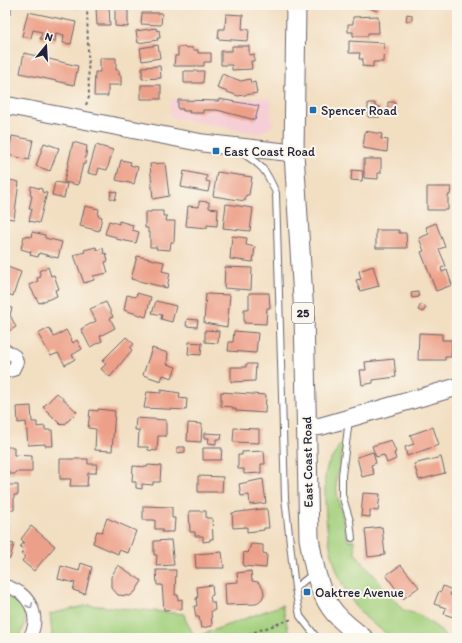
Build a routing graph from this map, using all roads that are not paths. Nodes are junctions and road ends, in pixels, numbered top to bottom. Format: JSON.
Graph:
{"nodes":[{"id":1,"x":296,"y":5,"type":"edge"},
{"id":2,"x":5,"y":105,"type":"edge"},
{"id":3,"x":234,"y":148,"type":"junction"},
{"id":4,"x":294,"y":153,"type":"junction"},
{"id":5,"x":5,"y":350,"type":"edge"},
{"id":6,"x":5,"y":372,"type":"edge"},
{"id":7,"x":457,"y":387,"type":"edge"},
{"id":8,"x":350,"y":418,"type":"junction"},
{"id":9,"x":307,"y":428,"type":"junction"},
{"id":10,"x":352,"y":538,"type":"dead end"},
{"id":11,"x":315,"y":572,"type":"junction"},
{"id":12,"x":5,"y":586,"type":"edge"},
{"id":13,"x":294,"y":588,"type":"junction"},
{"id":14,"x":29,"y":638,"type":"edge"},
{"id":15,"x":317,"y":638,"type":"edge"},
{"id":16,"x":363,"y":638,"type":"edge"}],
"edges":[{"from":1,"to":4,"type":"main road","name":"East Coast Road","number":"25"},
{"from":2,"to":3,"type":"street"},
{"from":3,"to":4,"type":"street"},
{"from":3,"to":13,"type":"lane"},
{"from":4,"to":9,"type":"main road","name":"East Coast Road","number":"25"},
{"from":5,"to":6,"type":"street"},
{"from":7,"to":8,"type":"street"},
{"from":8,"to":9,"type":"street"},
{"from":8,"to":10,"type":"lane"},
{"from":9,"to":11,"type":"main road","name":"East Coast Road","number":"25"},
{"from":11,"to":13,"type":"lane"},
{"from":11,"to":16,"type":"main road","name":"East Coast Road","number":"25"},
{"from":12,"to":14,"type":"street","one_way":true},
{"from":13,"to":15,"type":"lane"}]}
